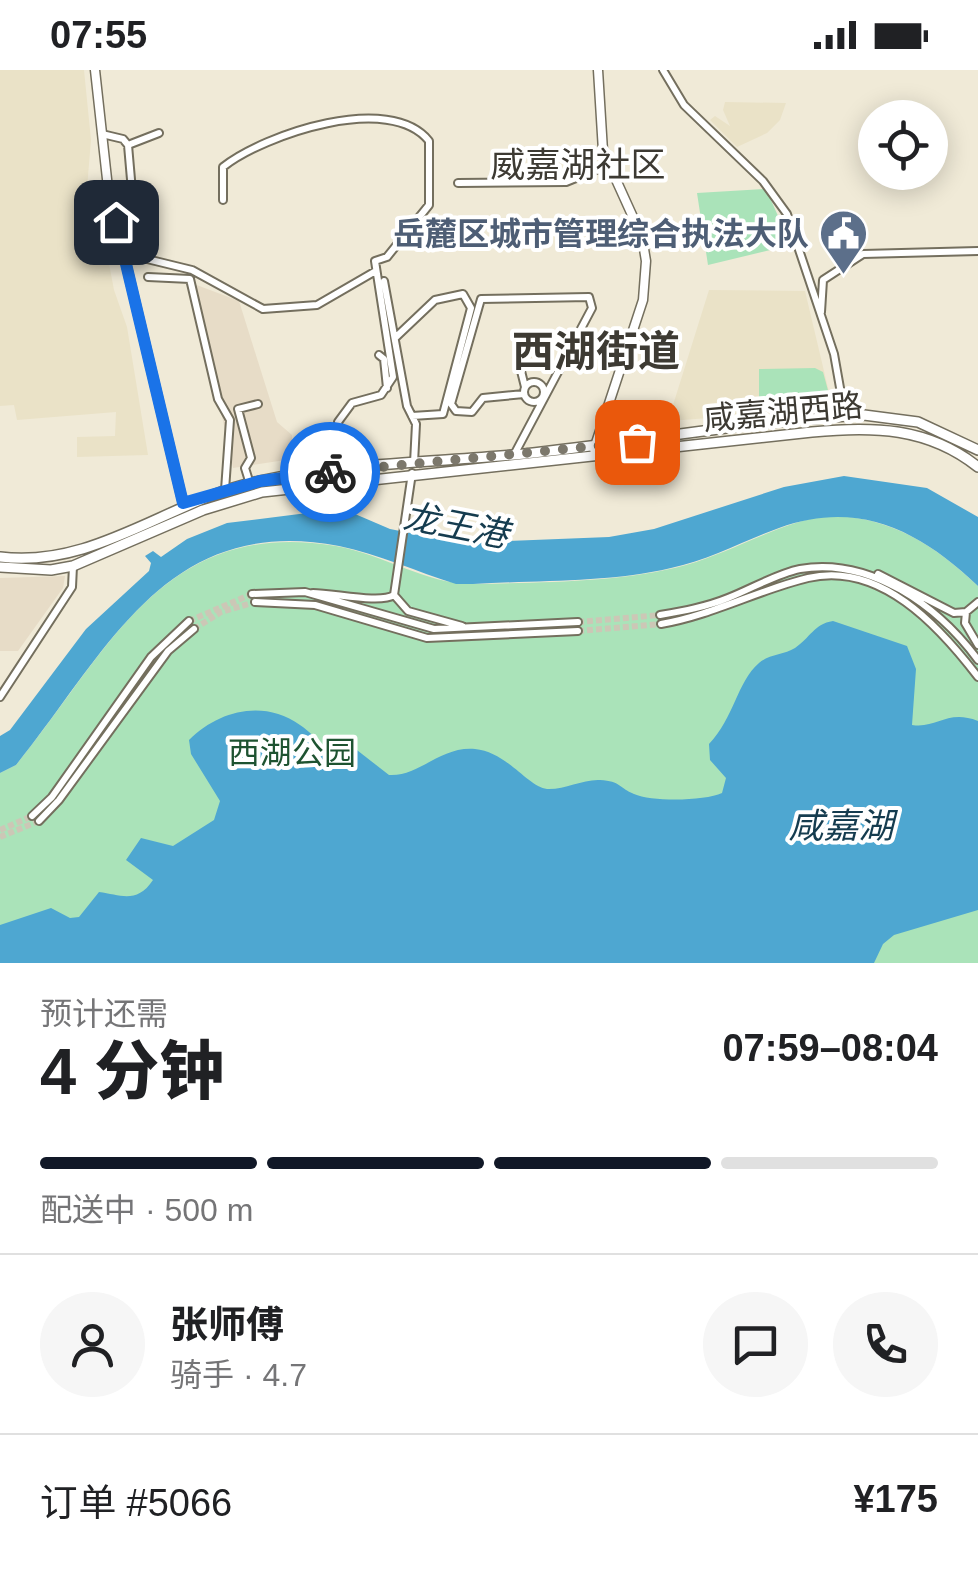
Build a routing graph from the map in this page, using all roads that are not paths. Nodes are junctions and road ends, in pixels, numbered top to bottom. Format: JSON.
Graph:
{"nodes":[{"id":1,"x":95,"y":70,"type":"edge"},
{"id":2,"x":598,"y":70,"type":"edge"},
{"id":3,"x":663,"y":70,"type":"edge"},
{"id":4,"x":159,"y":133,"type":"dead end"},
{"id":5,"x":102,"y":134,"type":"junction"},
{"id":6,"x":128,"y":145,"type":"junction"},
{"id":7,"x":608,"y":165,"type":"junction"},
{"id":8,"x":458,"y":183,"type":"dead end"},
{"id":9,"x":223,"y":200,"type":"dead end"},
{"id":10,"x":978,"y":251,"type":"edge"},
{"id":11,"x":374,"y":272,"type":"junction"},
{"id":12,"x":148,"y":277,"type":"dead end"},
{"id":13,"x":384,"y":281,"type":"dead end"},
{"id":14,"x":821,"y":318,"type":"junction"},
{"id":15,"x":396,"y":337,"type":"junction"},
{"id":16,"x":379,"y":356,"type":"dead end"},
{"id":17,"x":519,"y":363,"type":"dead end"},
{"id":18,"x":387,"y":390,"type":"junction"},
{"id":19,"x":258,"y":404,"type":"dead end"},
{"id":20,"x":412,"y":416,"type":"junction"},
{"id":21,"x":844,"y":416,"type":"junction"},
{"id":22,"x":978,"y":450,"type":"edge"},
{"id":23,"x":594,"y":451,"type":"junction"},
{"id":24,"x":514,"y":454,"type":"junction"},
{"id":25,"x":978,"y":467,"type":"edge"},
{"id":26,"x":413,"y":468,"type":"junction"},
{"id":27,"x":346,"y":470,"type":"junction"},
{"id":28,"x":250,"y":484,"type":"junction"},
{"id":29,"x":224,"y":491,"type":"junction"},
{"id":30,"x":183,"y":503,"type":"junction"},
{"id":31,"x":0,"y":557,"type":"edge"},
{"id":32,"x":73,"y":566,"type":"junction"},
{"id":33,"x":0,"y":567,"type":"edge"},
{"id":34,"x":850,"y":569,"type":"junction"},
{"id":35,"x":305,"y":592,"type":"junction"},
{"id":36,"x":394,"y":595,"type":"junction"},
{"id":37,"x":978,"y":602,"type":"edge"},
{"id":38,"x":967,"y":611,"type":"junction"},
{"id":39,"x":191,"y":625,"type":"tunnel mouth"},
{"id":40,"x":468,"y":628,"type":"junction"},
{"id":41,"x":978,"y":644,"type":"edge"},
{"id":42,"x":978,"y":660,"type":"edge"},
{"id":43,"x":978,"y":677,"type":"edge"},
{"id":44,"x":0,"y":697,"type":"edge"},
{"id":45,"x":35,"y":818,"type":"tunnel mouth"}],
"edges":[{"from":1,"to":5,"type":"street"},
{"from":2,"to":7,"type":"street"},
{"from":3,"to":14,"type":"street"},
{"from":4,"to":6,"type":"street"},
{"from":5,"to":6,"type":"street"},
{"from":5,"to":30,"type":"street"},
{"from":6,"to":11,"type":"street"},
{"from":7,"to":8,"type":"street"},
{"from":7,"to":23,"type":"street"},
{"from":9,"to":11,"type":"street"},
{"from":10,"to":14,"type":"street"},
{"from":11,"to":18,"type":"street"},
{"from":12,"to":29,"type":"street"},
{"from":13,"to":15,"type":"street"},
{"from":14,"to":21,"type":"street"},
{"from":15,"to":20,"type":"street"},
{"from":15,"to":20,"type":"street"},
{"from":16,"to":18,"type":"street"},
{"from":17,"to":24,"type":"street"},
{"from":18,"to":27,"type":"street"},
{"from":19,"to":28,"type":"street"},
{"from":20,"to":26,"type":"street"},
{"from":21,"to":22,"type":"main road","name":"咸嘉湖西路"},
{"from":21,"to":23,"type":"main road","name":"咸嘉湖西路"},
{"from":23,"to":24,"type":"main road","name":"咸嘉湖西路"},
{"from":23,"to":25,"type":"main road","name":"咸嘉湖西路"},
{"from":23,"to":26,"type":"main road","name":"咸嘉湖西路"},
{"from":24,"to":26,"type":"main road","name":"咸嘉湖西路"},
{"from":26,"to":27,"type":"main road","name":"咸嘉湖西路"},
{"from":26,"to":32,"type":"main road","name":"咸嘉湖西路"},
{"from":26,"to":36,"type":"street"},
{"from":27,"to":28,"type":"main road","name":"咸嘉湖西路"},
{"from":28,"to":29,"type":"main road","name":"咸嘉湖西路"},
{"from":29,"to":30,"type":"main road","name":"咸嘉湖西路"},
{"from":30,"to":31,"type":"main road","name":"咸嘉湖西路"},
{"from":32,"to":33,"type":"main road","name":"咸嘉湖西路"},
{"from":32,"to":44,"type":"street"},
{"from":34,"to":38,"type":"street"},
{"from":34,"to":42,"type":"street"},
{"from":34,"to":43,"type":"street"},
{"from":35,"to":36,"type":"street"},
{"from":35,"to":40,"type":"street"},
{"from":35,"to":40,"type":"street"},
{"from":36,"to":40,"type":"street"},
{"from":37,"to":38,"type":"street"},
{"from":38,"to":41,"type":"street"},
{"from":39,"to":45,"type":"street"}]}
